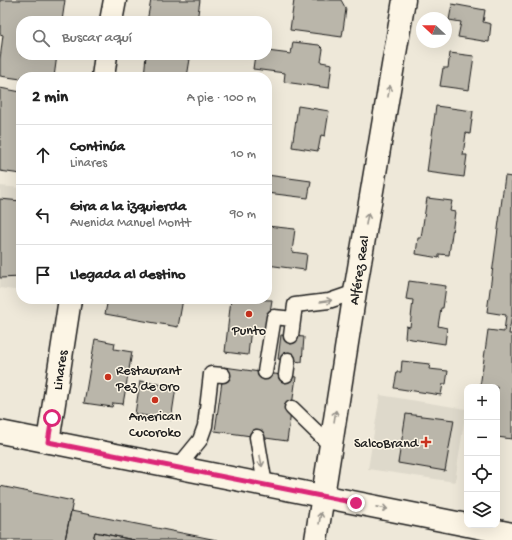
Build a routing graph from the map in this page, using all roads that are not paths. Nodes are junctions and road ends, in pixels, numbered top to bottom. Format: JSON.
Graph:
{"nodes":[{"id":1,"x":115,"y":0,"type":"edge"},
{"id":2,"x":404,"y":0,"type":"edge"},
{"id":3,"x":113,"y":16,"type":"edge"},
{"id":4,"x":105,"y":60,"type":"edge"},
{"id":5,"x":104,"y":72,"type":"edge"},
{"id":6,"x":354,"y":292,"type":"junction"},
{"id":7,"x":69,"y":304,"type":"edge"},
{"id":8,"x":294,"y":319,"type":"junction"},
{"id":9,"x":291,"y":336,"type":"dead end"},
{"id":10,"x":288,"y":360,"type":"dead end"},
{"id":11,"x":265,"y":372,"type":"dead end"},
{"id":12,"x":223,"y":375,"type":"dead end"},
{"id":13,"x":286,"y":375,"type":"dead end"},
{"id":14,"x":292,"y":408,"type":"dead end"},
{"id":15,"x":0,"y":432,"type":"edge"},
{"id":16,"x":257,"y":437,"type":"dead end"},
{"id":17,"x":48,"y":442,"type":"junction"},
{"id":18,"x":331,"y":446,"type":"junction"},
{"id":19,"x":178,"y":467,"type":"junction"},
{"id":20,"x":265,"y":485,"type":"junction"},
{"id":21,"x":324,"y":497,"type":"junction"},
{"id":22,"x":464,"y":524,"type":"edge"},
{"id":23,"x":477,"y":528,"type":"edge"},
{"id":24,"x":499,"y":535,"type":"edge"},
{"id":25,"x":316,"y":540,"type":"edge"}],
"edges":[{"from":1,"to":3,"type":"main road"},
{"from":6,"to":2,"type":"main road","name":"Alférez Real","one_way":true},
{"from":4,"to":5,"type":"main road"},
{"from":8,"to":6,"type":"lane","one_way":true},
{"from":18,"to":6,"type":"main road","name":"Alférez Real","one_way":true},
{"from":7,"to":17,"type":"main road","name":"Linares"},
{"from":8,"to":9,"type":"lane"},
{"from":8,"to":11,"type":"lane"},
{"from":10,"to":13,"type":"lane"},
{"from":12,"to":19,"type":"lane"},
{"from":14,"to":18,"type":"lane"},
{"from":15,"to":17,"type":"main road"},
{"from":16,"to":20,"type":"lane","one_way":true},
{"from":17,"to":19,"type":"main road"},
{"from":18,"to":21,"type":"main road","name":"Alférez Real"},
{"from":19,"to":20,"type":"main road"},
{"from":20,"to":21,"type":"main road"},
{"from":21,"to":22,"type":"main road","one_way":true},
{"from":25,"to":21,"type":"main road","name":"Alférez Real","one_way":true},
{"from":23,"to":24,"type":"main road"}]}
